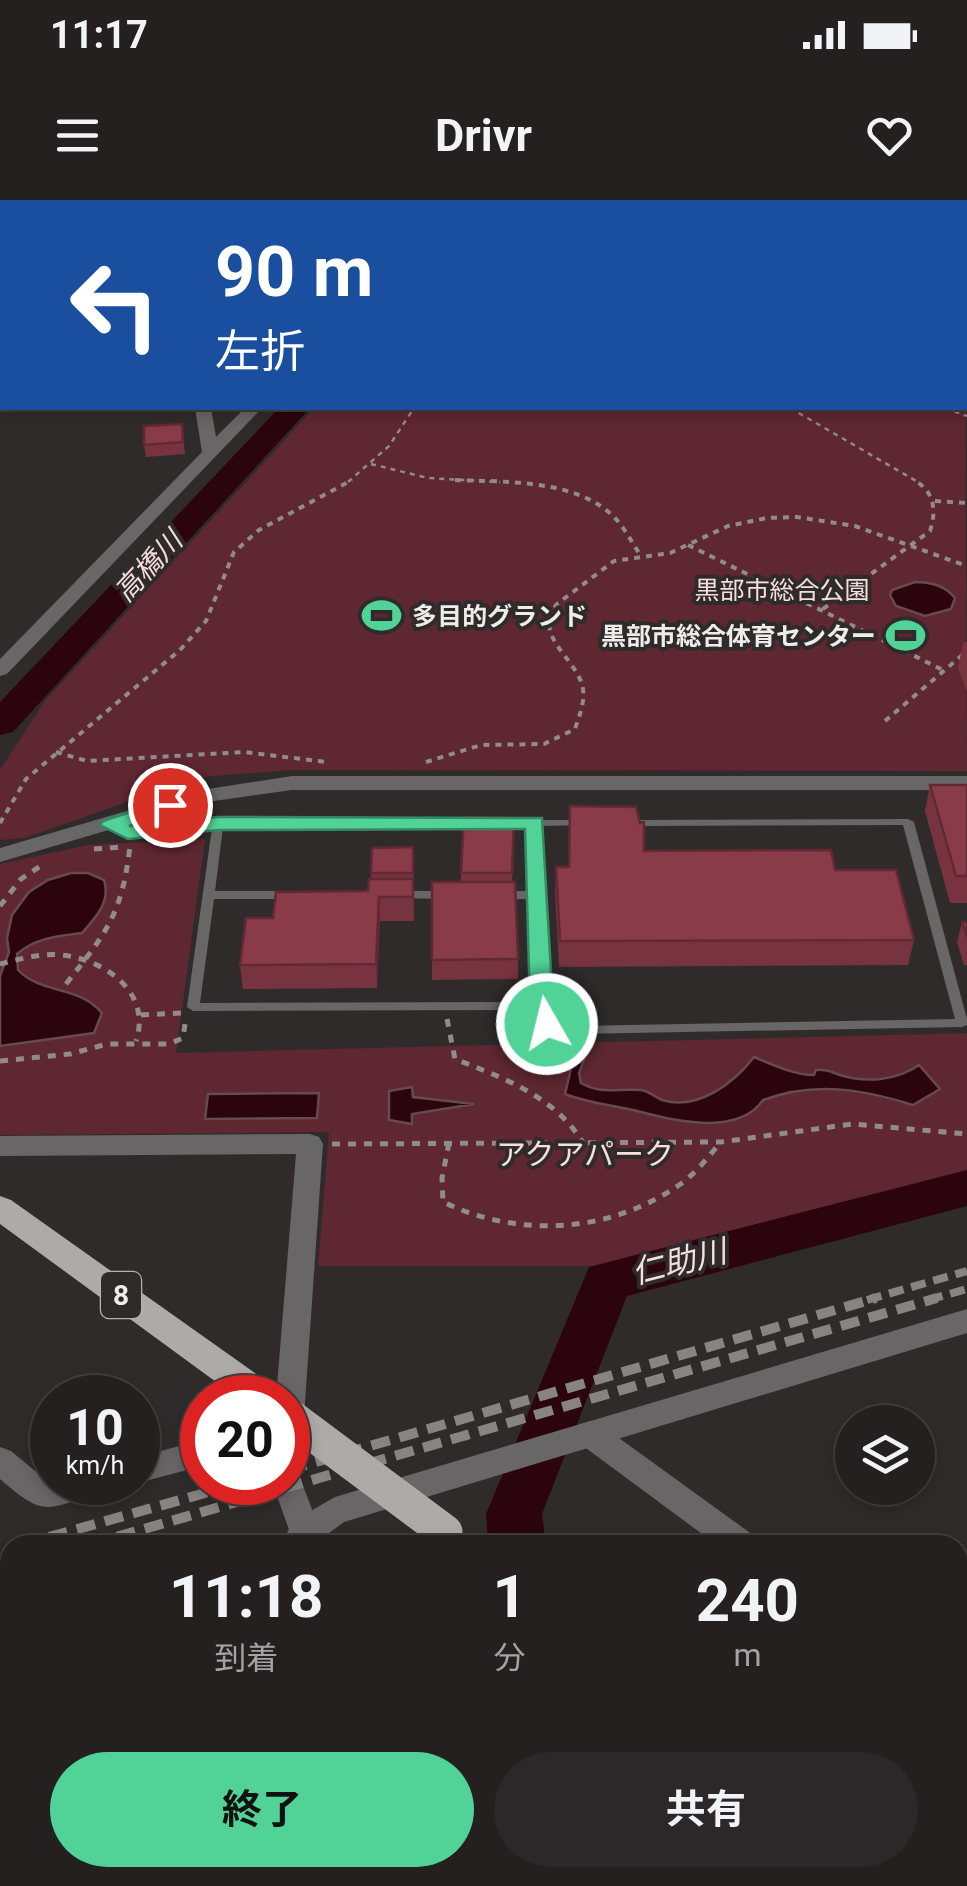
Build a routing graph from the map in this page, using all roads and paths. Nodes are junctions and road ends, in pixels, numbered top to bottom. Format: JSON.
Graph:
{"nodes":[{"id":1,"x":203,"y":410,"type":"edge"},
{"id":2,"x":252,"y":410,"type":"edge"},
{"id":3,"x":413,"y":410,"type":"edge"},
{"id":4,"x":793,"y":410,"type":"edge"},
{"id":5,"x":211,"y":454,"type":"junction"},
{"id":6,"x":371,"y":464,"type":"junction"},
{"id":7,"x":935,"y":501,"type":"junction"},
{"id":8,"x":967,"y":502,"type":"edge"},
{"id":9,"x":917,"y":544,"type":"junction"},
{"id":10,"x":688,"y":545,"type":"junction"},
{"id":11,"x":641,"y":556,"type":"junction"},
{"id":12,"x":967,"y":566,"type":"edge"},
{"id":13,"x":823,"y":610,"type":"junction"},
{"id":14,"x":967,"y":652,"type":"edge"},
{"id":15,"x":0,"y":670,"type":"edge"},
{"id":16,"x":943,"y":670,"type":"junction"},
{"id":17,"x":886,"y":722,"type":"dead end"},
{"id":18,"x":56,"y":752,"type":"junction"},
{"id":19,"x":422,"y":762,"type":"dead end"},
{"id":20,"x":336,"y":764,"type":"dead end"},
{"id":21,"x":967,"y":783,"type":"edge"},
{"id":22,"x":614,"y":822,"type":"edge"},
{"id":23,"x":0,"y":823,"type":"edge"},
{"id":24,"x":535,"y":823,"type":"junction"},
{"id":25,"x":594,"y":823,"type":"edge"},
{"id":26,"x":218,"y":824,"type":"junction"},
{"id":27,"x":110,"y":825,"type":"junction"},
{"id":28,"x":147,"y":845,"type":"dead end"},
{"id":29,"x":130,"y":846,"type":"junction"},
{"id":30,"x":87,"y":849,"type":"dead end"},
{"id":31,"x":0,"y":855,"type":"edge"},
{"id":32,"x":49,"y":861,"type":"dead end"},
{"id":33,"x":208,"y":895,"type":"junction"},
{"id":34,"x":305,"y":895,"type":"edge"},
{"id":35,"x":382,"y":895,"type":"edge"},
{"id":36,"x":460,"y":895,"type":"edge"},
{"id":37,"x":479,"y":895,"type":"edge"},
{"id":38,"x":537,"y":895,"type":"junction"},
{"id":39,"x":0,"y":906,"type":"edge"},
{"id":40,"x":86,"y":960,"type":"junction"},
{"id":41,"x":0,"y":964,"type":"edge"},
{"id":42,"x":66,"y":984,"type":"dead end"},
{"id":43,"x":445,"y":1006,"type":"junction"},
{"id":44,"x":542,"y":1006,"type":"junction"},
{"id":45,"x":141,"y":1015,"type":"junction"},
{"id":46,"x":136,"y":1042,"type":"junction"},
{"id":47,"x":0,"y":1061,"type":"edge"},
{"id":48,"x":967,"y":1134,"type":"edge"},
{"id":49,"x":721,"y":1142,"type":"junction"},
{"id":50,"x":449,"y":1143,"type":"junction"},
{"id":51,"x":583,"y":1143,"type":"junction"},
{"id":52,"x":310,"y":1144,"type":"junction"},
{"id":53,"x":0,"y":1146,"type":"edge"},
{"id":54,"x":0,"y":1208,"type":"edge"},
{"id":55,"x":967,"y":1322,"type":"edge"},
{"id":56,"x":232,"y":1375,"type":"edge"},
{"id":57,"x":292,"y":1375,"type":"edge"},
{"id":58,"x":310,"y":1431,"type":"edge"},
{"id":59,"x":590,"y":1434,"type":"junction"},
{"id":60,"x":0,"y":1460,"type":"edge"},
{"id":61,"x":30,"y":1486,"type":"edge"},
{"id":62,"x":293,"y":1505,"type":"edge"},
{"id":63,"x":299,"y":1535,"type":"edge"},
{"id":64,"x":304,"y":1535,"type":"edge"},
{"id":65,"x":449,"y":1535,"type":"edge"},
{"id":66,"x":728,"y":1535,"type":"edge"}],
"edges":[{"from":1,"to":5,"type":"street"},
{"from":2,"to":5,"type":"street"},
{"from":3,"to":6,"type":"path"},
{"from":4,"to":7,"type":"path"},
{"from":5,"to":15,"type":"street"},
{"from":6,"to":11,"type":"path"},
{"from":6,"to":18,"type":"path"},
{"from":7,"to":8,"type":"path"},
{"from":7,"to":9,"type":"path"},
{"from":9,"to":10,"type":"path"},
{"from":9,"to":12,"type":"path"},
{"from":9,"to":13,"type":"path"},
{"from":10,"to":11,"type":"path"},
{"from":10,"to":13,"type":"path"},
{"from":11,"to":19,"type":"path"},
{"from":13,"to":16,"type":"path"},
{"from":14,"to":16,"type":"path"},
{"from":16,"to":17,"type":"path"},
{"from":18,"to":20,"type":"path"},
{"from":18,"to":23,"type":"path"},
{"from":21,"to":27,"type":"street"},
{"from":22,"to":44,"type":"lane"},
{"from":24,"to":25,"type":"lane"},
{"from":24,"to":26,"type":"lane"},
{"from":24,"to":38,"type":"lane"},
{"from":26,"to":27,"type":"lane"},
{"from":26,"to":33,"type":"lane"},
{"from":27,"to":31,"type":"street"},
{"from":28,"to":29,"type":"path"},
{"from":29,"to":30,"type":"path"},
{"from":29,"to":40,"type":"path"},
{"from":32,"to":39,"type":"path"},
{"from":33,"to":34,"type":"lane"},
{"from":33,"to":43,"type":"lane"},
{"from":35,"to":36,"type":"lane"},
{"from":37,"to":38,"type":"lane"},
{"from":38,"to":44,"type":"lane"},
{"from":40,"to":41,"type":"path"},
{"from":40,"to":42,"type":"path"},
{"from":40,"to":45,"type":"path"},
{"from":43,"to":44,"type":"lane"},
{"from":43,"to":51,"type":"path"},
{"from":45,"to":46,"type":"path"},
{"from":45,"to":46,"type":"path"},
{"from":46,"to":47,"type":"path"},
{"from":48,"to":49,"type":"path"},
{"from":49,"to":50,"type":"path"},
{"from":49,"to":51,"type":"path"},
{"from":50,"to":51,"type":"path"},
{"from":50,"to":52,"type":"path"},
{"from":52,"to":53,"type":"street"},
{"from":52,"to":57,"type":"street"},
{"from":54,"to":56,"type":"highway","number":"8"},
{"from":55,"to":59,"type":"street"},
{"from":58,"to":65,"type":"highway","bridge":true},
{"from":59,"to":64,"type":"street"},
{"from":59,"to":66,"type":"street"},
{"from":60,"to":61,"type":"street"},
{"from":62,"to":63,"type":"street"}]}
